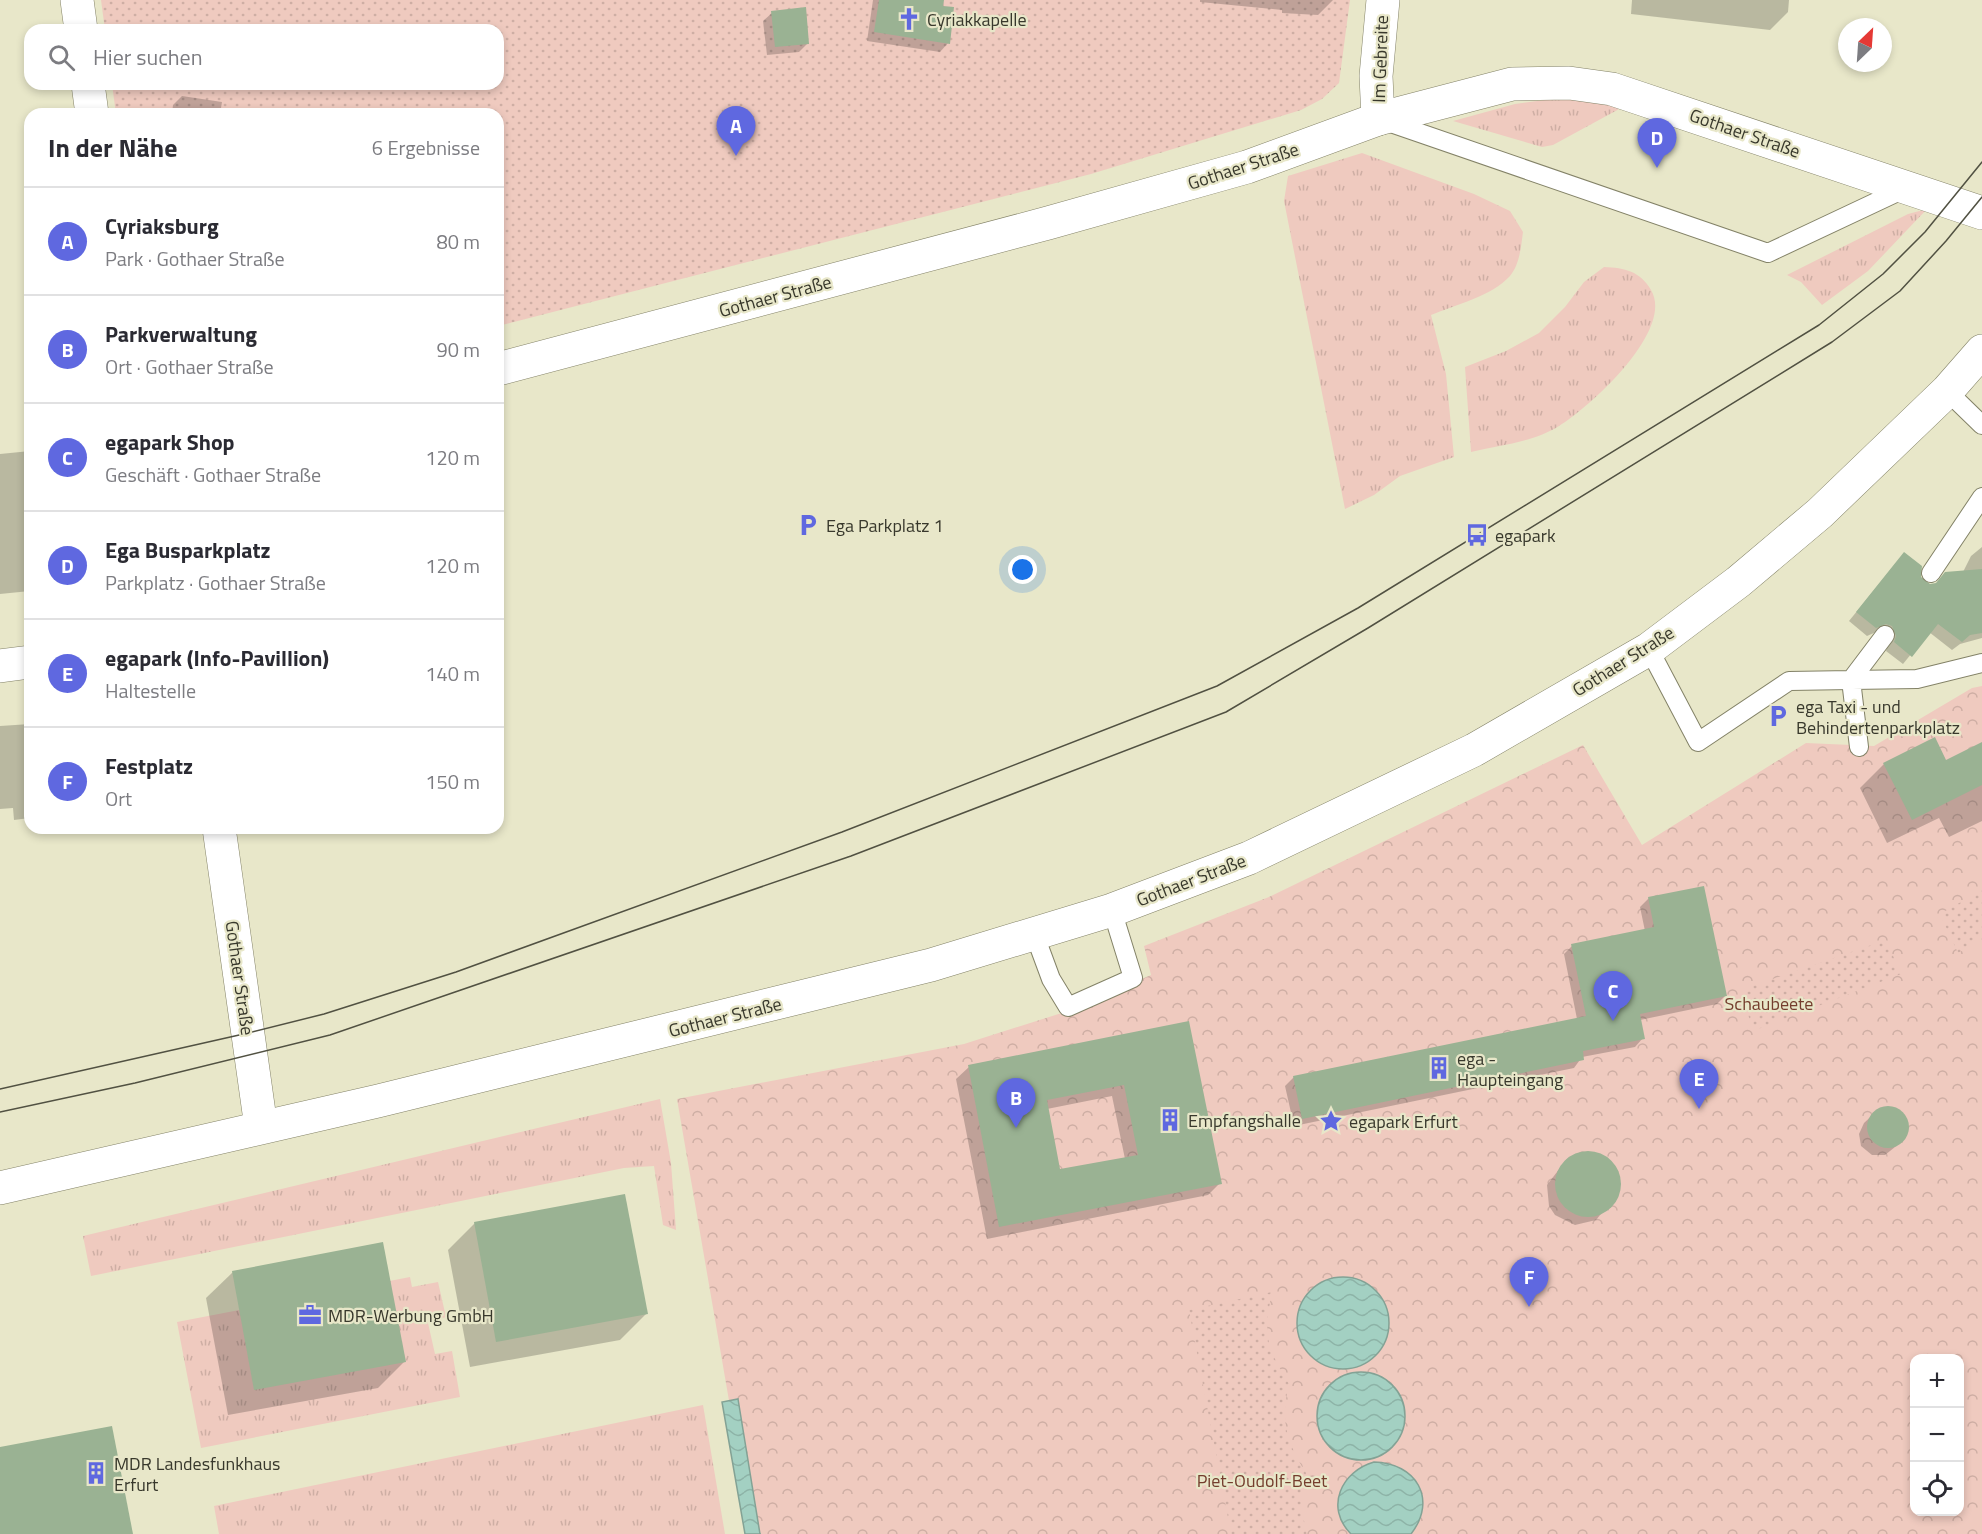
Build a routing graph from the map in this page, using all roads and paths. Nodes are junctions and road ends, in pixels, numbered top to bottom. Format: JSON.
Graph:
{"nodes":[{"id":1,"x":77,"y":0,"type":"edge"},
{"id":2,"x":1383,"y":0,"type":"edge"},
{"id":3,"x":80,"y":24,"type":"edge"},
{"id":4,"x":89,"y":90,"type":"edge"},
{"id":5,"x":91,"y":108,"type":"edge"},
{"id":6,"x":1378,"y":119,"type":"junction"},
{"id":7,"x":1908,"y":188,"type":"junction"},
{"id":8,"x":1982,"y":213,"type":"edge"},
{"id":9,"x":1982,"y":351,"type":"edge"},
{"id":10,"x":504,"y":367,"type":"edge"},
{"id":11,"x":1947,"y":391,"type":"junction"},
{"id":12,"x":1982,"y":425,"type":"edge"},
{"id":13,"x":1982,"y":497,"type":"edge"},
{"id":14,"x":1931,"y":573,"type":"dead end"},
{"id":15,"x":1885,"y":635,"type":"dead end"},
{"id":16,"x":1648,"y":649,"type":"junction"},
{"id":17,"x":24,"y":663,"type":"edge"},
{"id":18,"x":1982,"y":663,"type":"edge"},
{"id":19,"x":0,"y":666,"type":"edge"},
{"id":20,"x":1851,"y":680,"type":"junction"},
{"id":21,"x":1859,"y":747,"type":"dead end"},
{"id":22,"x":220,"y":834,"type":"edge"},
{"id":23,"x":1112,"y":910,"type":"junction"},
{"id":24,"x":1034,"y":933,"type":"junction"},
{"id":25,"x":261,"y":1127,"type":"junction"},
{"id":26,"x":0,"y":1188,"type":"edge"}],
"edges":[{"from":1,"to":3,"type":"main road"},
{"from":2,"to":6,"type":"main road","name":"Im Gebreite"},
{"from":4,"to":5,"type":"main road"},
{"from":6,"to":7,"type":"main road","name":"Gothaer Straße"},
{"from":6,"to":7,"type":"lane"},
{"from":6,"to":10,"type":"main road","name":"Gothaer Straße"},
{"from":7,"to":8,"type":"main road","name":"Gothaer Straße"},
{"from":9,"to":11,"type":"main road","name":"Gothaer Straße"},
{"from":11,"to":12,"type":"lane"},
{"from":11,"to":16,"type":"main road","name":"Gothaer Straße"},
{"from":13,"to":14,"type":"lane"},
{"from":15,"to":20,"type":"lane"},
{"from":16,"to":20,"type":"lane"},
{"from":16,"to":23,"type":"main road","name":"Gothaer Straße"},
{"from":17,"to":19,"type":"main road"},
{"from":18,"to":20,"type":"lane"},
{"from":20,"to":21,"type":"lane"},
{"from":22,"to":25,"type":"main road","name":"Gothaer Straße"},
{"from":23,"to":24,"type":"main road","name":"Gothaer Straße"},
{"from":23,"to":24,"type":"lane"},
{"from":24,"to":25,"type":"main road","name":"Gothaer Straße"},
{"from":25,"to":26,"type":"main road","name":"Gothaer Straße"}]}
